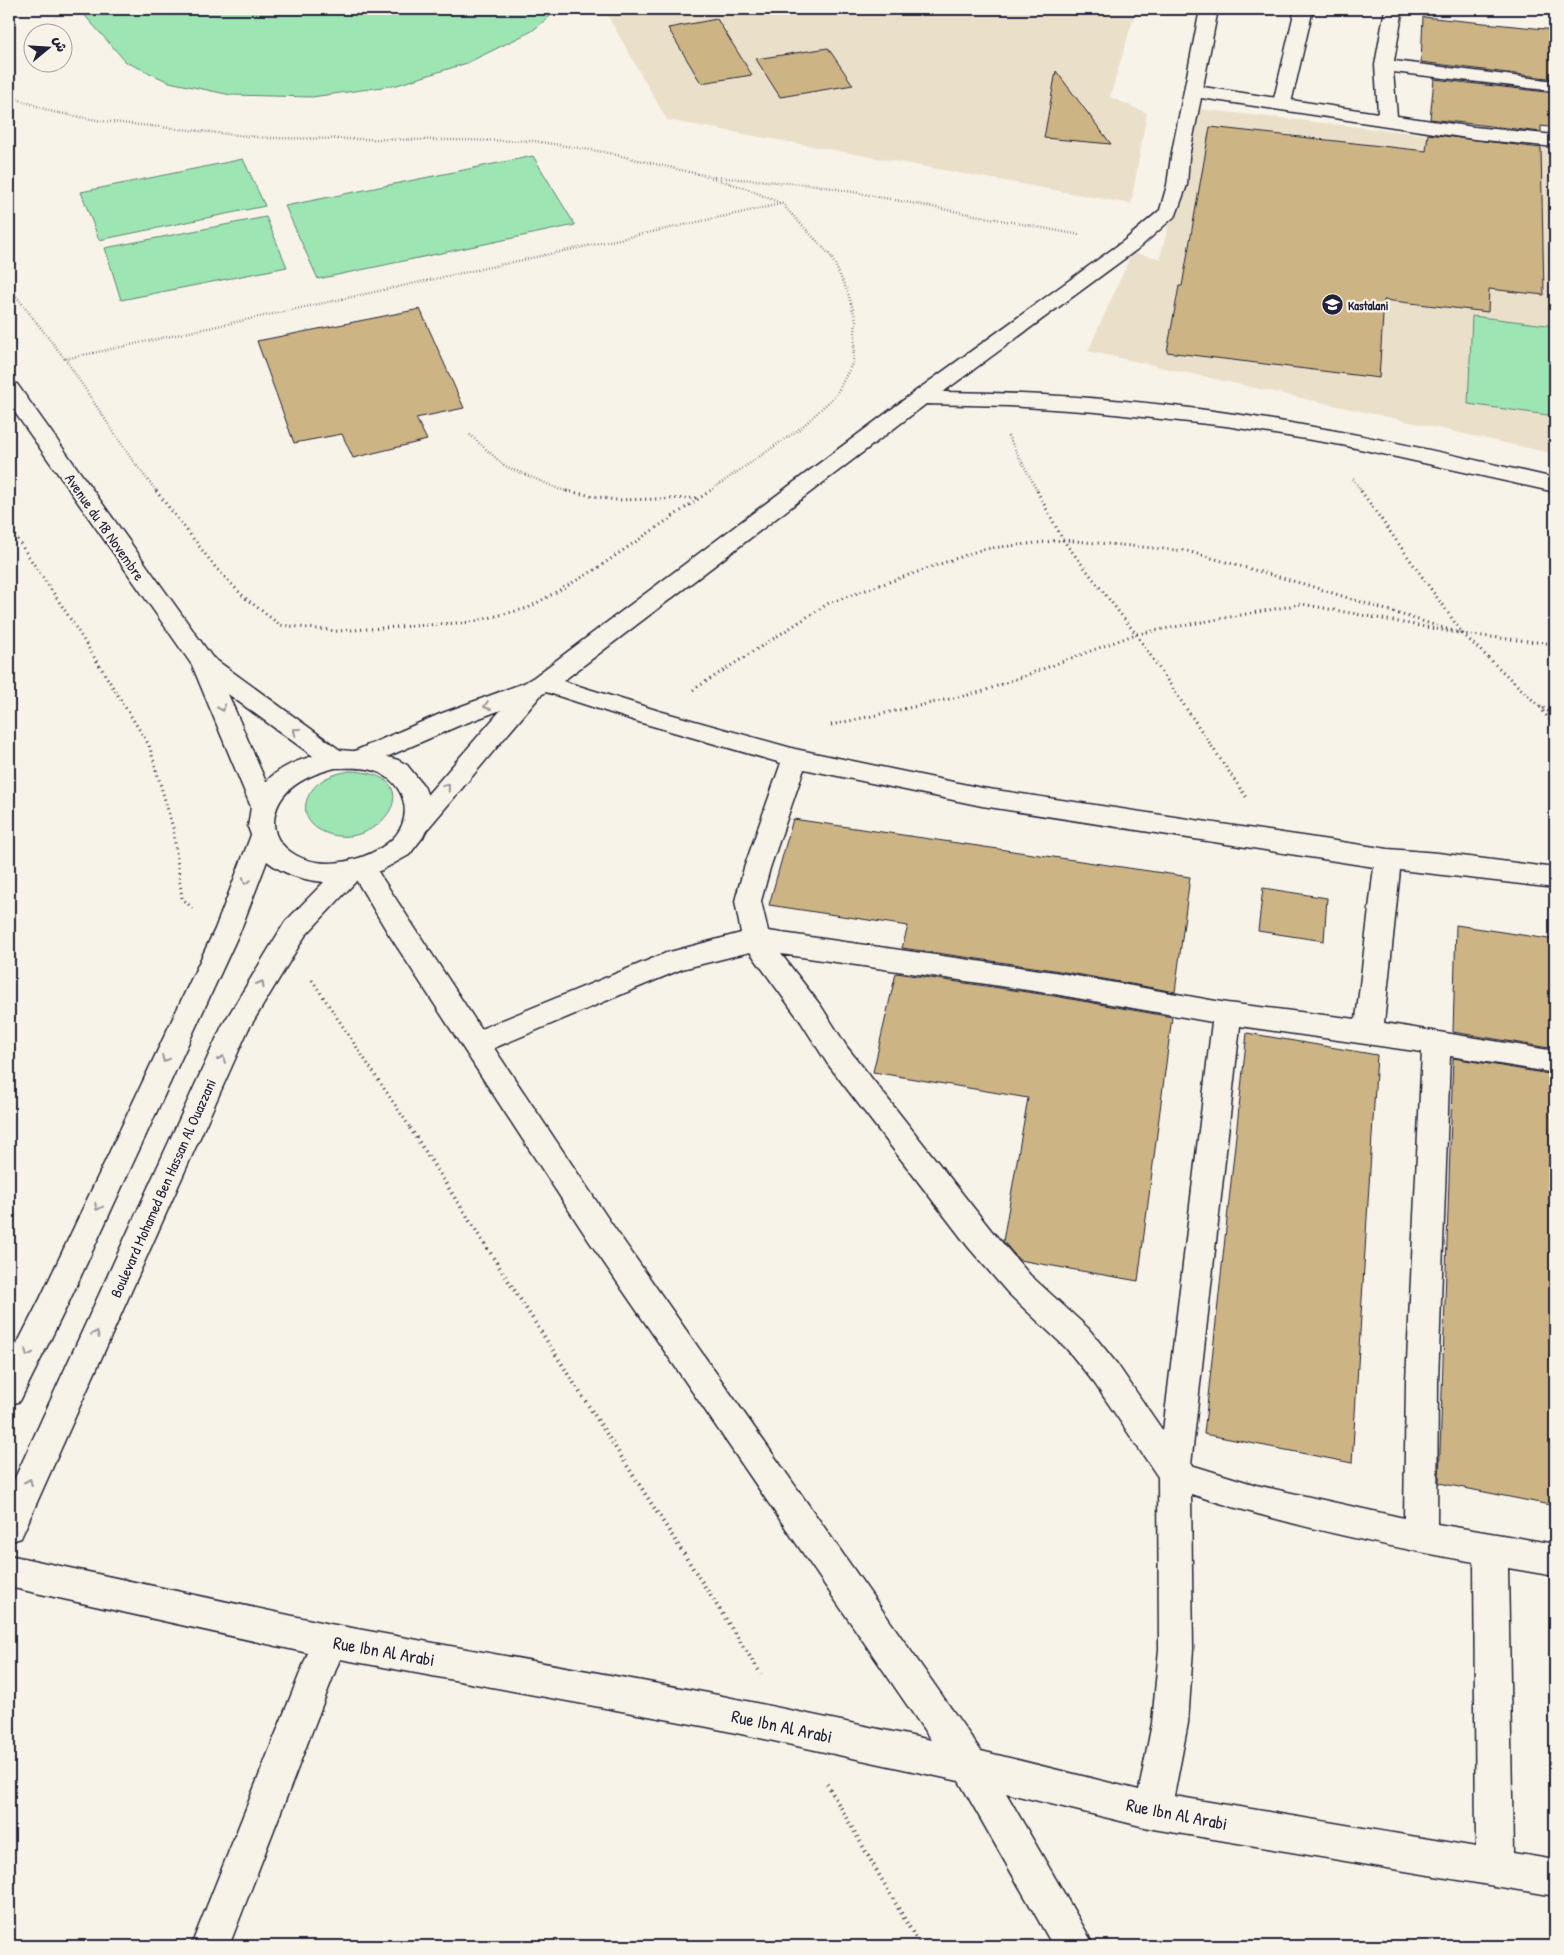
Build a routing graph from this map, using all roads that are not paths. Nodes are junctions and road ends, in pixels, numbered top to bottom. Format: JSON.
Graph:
{"nodes":[{"id":1,"x":1209,"y":9,"type":"edge"},
{"id":2,"x":1304,"y":9,"type":"edge"},
{"id":3,"x":1394,"y":9,"type":"edge"},
{"id":4,"x":1384,"y":65,"type":"junction"},
{"id":5,"x":1555,"y":86,"type":"edge"},
{"id":6,"x":1194,"y":91,"type":"junction"},
{"id":7,"x":1282,"y":103,"type":"junction"},
{"id":8,"x":1388,"y":118,"type":"junction"},
{"id":9,"x":1555,"y":141,"type":"edge"},
{"id":10,"x":9,"y":389,"type":"edge"},
{"id":11,"x":921,"y":398,"type":"junction"},
{"id":12,"x":1555,"y":485,"type":"edge"},
{"id":13,"x":203,"y":663,"type":"junction"},
{"id":14,"x":538,"y":686,"type":"junction"},
{"id":15,"x":795,"y":758,"type":"junction"},
{"id":16,"x":347,"y":759,"type":"junction"},
{"id":17,"x":264,"y":806,"type":"junction"},
{"id":18,"x":416,"y":824,"type":"junction"},
{"id":19,"x":263,"y":836,"type":"junction"},
{"id":20,"x":1388,"y":859,"type":"junction"},
{"id":21,"x":356,"y":869,"type":"junction"},
{"id":22,"x":1555,"y":878,"type":"edge"},
{"id":23,"x":756,"y":940,"type":"junction"},
{"id":24,"x":1227,"y":1014,"type":"junction"},
{"id":25,"x":1369,"y":1032,"type":"junction"},
{"id":26,"x":475,"y":1044,"type":"junction"},
{"id":27,"x":1436,"y":1044,"type":"junction"},
{"id":28,"x":1555,"y":1062,"type":"edge"},
{"id":29,"x":9,"y":1391,"type":"edge"},
{"id":30,"x":1174,"y":1474,"type":"junction"},
{"id":31,"x":9,"y":1526,"type":"edge"},
{"id":32,"x":1420,"y":1537,"type":"junction"},
{"id":33,"x":1491,"y":1549,"type":"junction"},
{"id":34,"x":1555,"y":1560,"type":"edge"},
{"id":35,"x":9,"y":1571,"type":"edge"},
{"id":36,"x":330,"y":1641,"type":"junction"},
{"id":37,"x":970,"y":1766,"type":"junction"},
{"id":38,"x":1153,"y":1811,"type":"junction"},
{"id":39,"x":1495,"y":1868,"type":"junction"},
{"id":40,"x":1555,"y":1878,"type":"edge"},
{"id":41,"x":210,"y":1946,"type":"edge"},
{"id":42,"x":1074,"y":1946,"type":"edge"}],
"edges":[{"from":1,"to":6,"type":"street"},
{"from":2,"to":7,"type":"street"},
{"from":3,"to":4,"type":"street"},
{"from":4,"to":5,"type":"street"},
{"from":4,"to":8,"type":"street"},
{"from":6,"to":7,"type":"street"},
{"from":6,"to":11,"type":"street"},
{"from":7,"to":8,"type":"street"},
{"from":8,"to":9,"type":"street"},
{"from":10,"to":13,"type":"street","name":"Avenue du 18 Novembre"},
{"from":11,"to":12,"type":"street"},
{"from":11,"to":14,"type":"street"},
{"from":16,"to":13,"type":"street","name":"Avenue du 18 Novembre","one_way":true},
{"from":13,"to":17,"type":"street","name":"Avenue du 18 Novembre","one_way":true},
{"from":14,"to":15,"type":"street"},
{"from":14,"to":16,"type":"street","one_way":true},
{"from":18,"to":14,"type":"street","one_way":true},
{"from":15,"to":20,"type":"street"},
{"from":15,"to":23,"type":"street"},
{"from":16,"to":17,"type":"street"},
{"from":16,"to":18,"type":"street"},
{"from":17,"to":19,"type":"street"},
{"from":18,"to":21,"type":"street"},
{"from":19,"to":21,"type":"street"},
{"from":19,"to":29,"type":"street","one_way":true},
{"from":20,"to":22,"type":"street"},
{"from":20,"to":25,"type":"street"},
{"from":21,"to":26,"type":"street"},
{"from":31,"to":21,"type":"street","name":"Boulevard Mohamed Ben Hassan Al Ouazzani","one_way":true},
{"from":23,"to":24,"type":"street"},
{"from":23,"to":26,"type":"street"},
{"from":23,"to":30,"type":"street"},
{"from":24,"to":25,"type":"street"},
{"from":24,"to":30,"type":"street"},
{"from":25,"to":27,"type":"street"},
{"from":26,"to":37,"type":"street"},
{"from":27,"to":28,"type":"street"},
{"from":27,"to":32,"type":"street"},
{"from":30,"to":32,"type":"street"},
{"from":30,"to":38,"type":"street"},
{"from":32,"to":33,"type":"street"},
{"from":33,"to":34,"type":"street"},
{"from":33,"to":39,"type":"street"},
{"from":35,"to":36,"type":"street","name":"Rue Ibn Al Arabi"},
{"from":36,"to":37,"type":"street","name":"Rue Ibn Al Arabi"},
{"from":36,"to":41,"type":"street"},
{"from":37,"to":38,"type":"street","name":"Rue Ibn Al Arabi"},
{"from":37,"to":42,"type":"street"},
{"from":38,"to":39,"type":"street","name":"Rue Ibn Al Arabi"},
{"from":39,"to":40,"type":"street","name":"Rue Ibn Al Arabi"}]}
